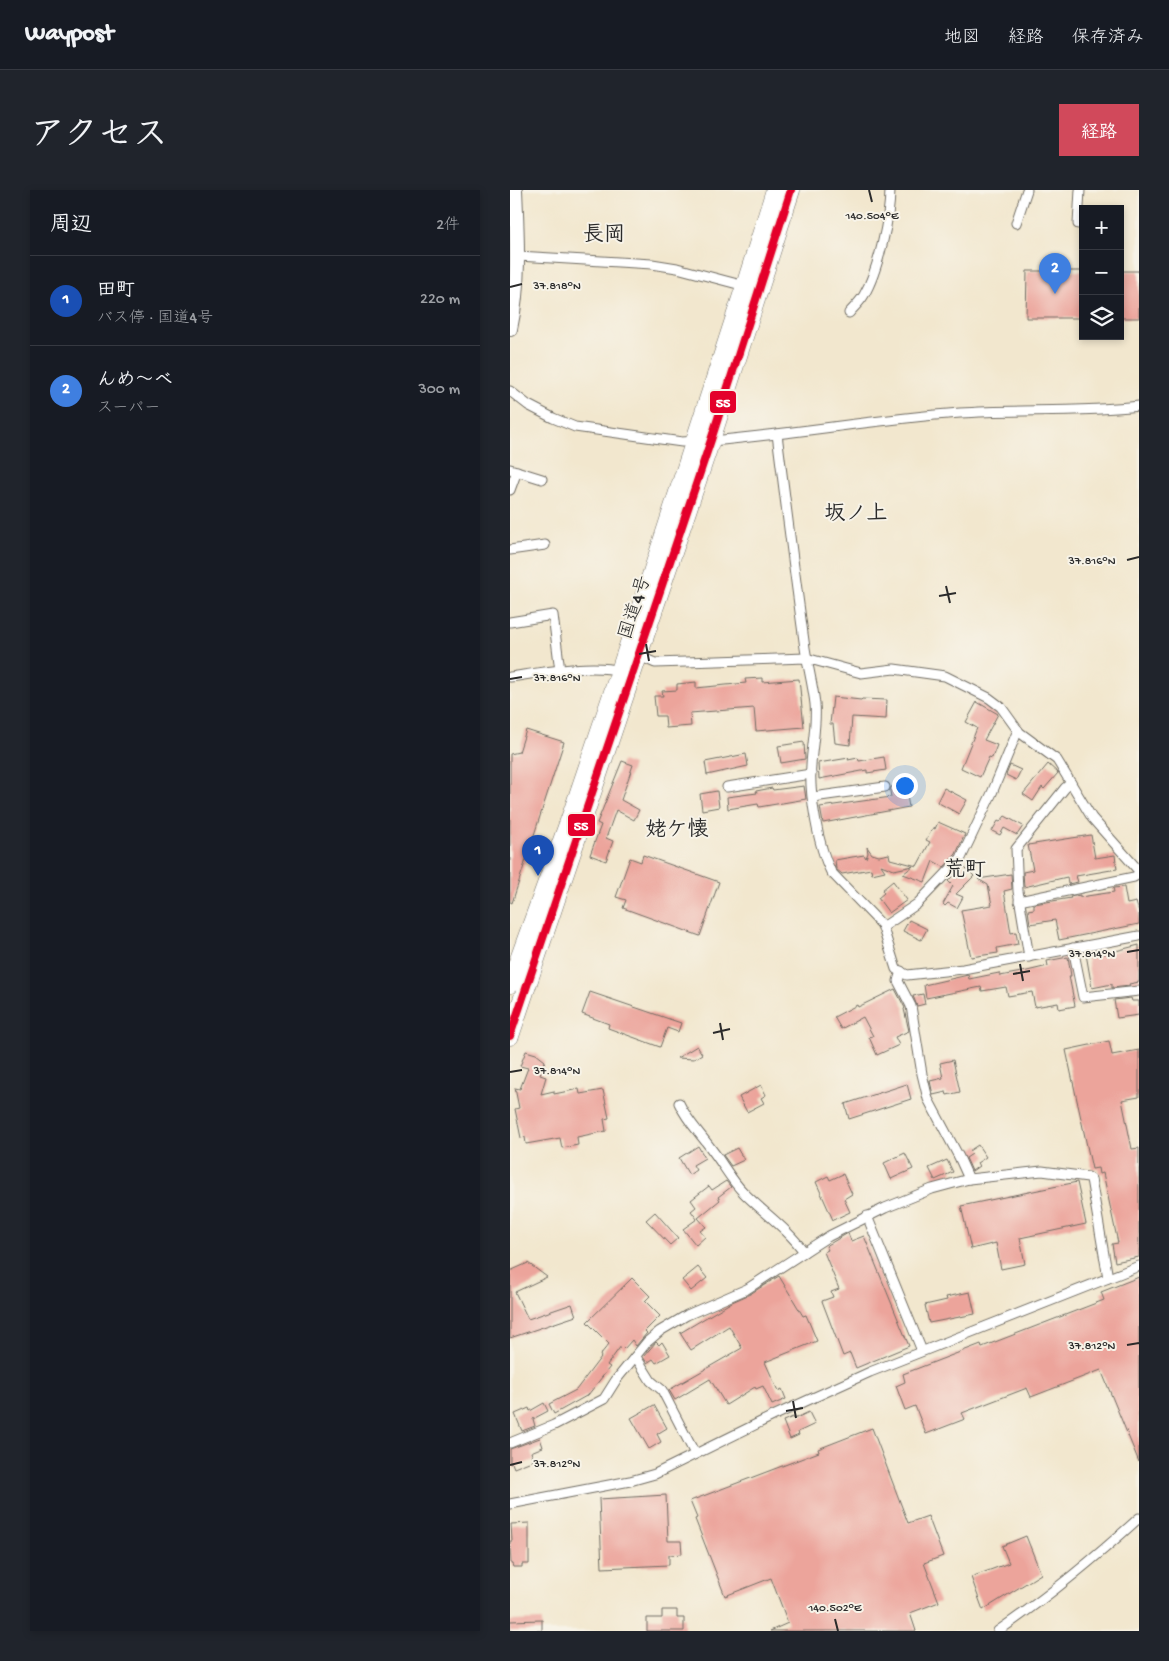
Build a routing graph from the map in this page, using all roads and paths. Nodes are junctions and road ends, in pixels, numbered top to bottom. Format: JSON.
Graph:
{"nodes":[{"id":1,"x":515,"y":190,"type":"edge"},
{"id":2,"x":775,"y":190,"type":"edge"},
{"id":3,"x":791,"y":190,"type":"edge"},
{"id":4,"x":890,"y":190,"type":"edge"},
{"id":5,"x":1027,"y":190,"type":"edge"},
{"id":6,"x":1080,"y":190,"type":"edge"},
{"id":7,"x":1016,"y":223,"type":"dead end"},
{"id":8,"x":1078,"y":224,"type":"dead end"},
{"id":9,"x":514,"y":235,"type":"edge"},
{"id":10,"x":518,"y":256,"type":"junction"},
{"id":11,"x":745,"y":286,"type":"junction"},
{"id":12,"x":849,"y":313,"type":"dead end"},
{"id":13,"x":510,"y":329,"type":"edge"},
{"id":14,"x":510,"y":391,"type":"edge"},
{"id":15,"x":1139,"y":406,"type":"edge"},
{"id":16,"x":777,"y":434,"type":"junction"},
{"id":17,"x":702,"y":441,"type":"junction"},
{"id":18,"x":514,"y":470,"type":"edge"},
{"id":19,"x":542,"y":479,"type":"dead end"},
{"id":20,"x":510,"y":490,"type":"edge"},
{"id":21,"x":545,"y":545,"type":"dead end"},
{"id":22,"x":510,"y":550,"type":"edge"},
{"id":23,"x":510,"y":622,"type":"edge"},
{"id":24,"x":639,"y":656,"type":"junction"},
{"id":25,"x":806,"y":658,"type":"junction"},
{"id":26,"x":560,"y":671,"type":"junction"},
{"id":27,"x":620,"y":671,"type":"junction"},
{"id":28,"x":510,"y":677,"type":"edge"},
{"id":29,"x":1018,"y":730,"type":"junction"},
{"id":30,"x":811,"y":774,"type":"junction"},
{"id":31,"x":1071,"y":783,"type":"junction"},
{"id":32,"x":727,"y":787,"type":"dead end"},
{"id":33,"x":885,"y":787,"type":"dead end"},
{"id":34,"x":813,"y":798,"type":"junction"},
{"id":35,"x":1139,"y":872,"type":"edge"},
{"id":36,"x":1019,"y":901,"type":"junction"},
{"id":37,"x":883,"y":927,"type":"junction"},
{"id":38,"x":1139,"y":936,"type":"edge"},
{"id":39,"x":1073,"y":948,"type":"junction"},
{"id":40,"x":1029,"y":956,"type":"junction"},
{"id":41,"x":901,"y":971,"type":"junction"},
{"id":42,"x":515,"y":989,"type":"edge"},
{"id":43,"x":1139,"y":991,"type":"edge"},
{"id":44,"x":510,"y":1036,"type":"edge"},
{"id":45,"x":678,"y":1103,"type":"dead end"},
{"id":46,"x":968,"y":1179,"type":"junction"},
{"id":47,"x":867,"y":1216,"type":"junction"},
{"id":48,"x":804,"y":1252,"type":"junction"},
{"id":49,"x":1139,"y":1266,"type":"edge"},
{"id":50,"x":1108,"y":1278,"type":"junction"},
{"id":51,"x":922,"y":1352,"type":"junction"},
{"id":52,"x":636,"y":1357,"type":"junction"},
{"id":53,"x":510,"y":1443,"type":"edge"},
{"id":54,"x":695,"y":1454,"type":"junction"},
{"id":55,"x":510,"y":1504,"type":"edge"},
{"id":56,"x":1139,"y":1518,"type":"edge"},
{"id":57,"x":998,"y":1631,"type":"edge"}],
"edges":[{"from":1,"to":9,"type":"main road"},
{"from":2,"to":11,"type":"highway","name":"国道4号"},
{"from":3,"to":17,"type":"highway","name":"国道4号"},
{"from":4,"to":12,"type":"street"},
{"from":5,"to":7,"type":"street"},
{"from":6,"to":8,"type":"street"},
{"from":9,"to":10,"type":"main road"},
{"from":10,"to":11,"type":"street"},
{"from":10,"to":13,"type":"main road"},
{"from":11,"to":17,"type":"highway","name":"国道4号"},
{"from":14,"to":17,"type":"street"},
{"from":15,"to":16,"type":"street"},
{"from":16,"to":17,"type":"street"},
{"from":16,"to":25,"type":"street"},
{"from":17,"to":24,"type":"highway","name":"国道4号"},
{"from":17,"to":27,"type":"highway","name":"国道4号"},
{"from":18,"to":19,"type":"street"},
{"from":18,"to":20,"type":"street"},
{"from":21,"to":22,"type":"street"},
{"from":23,"to":26,"type":"street"},
{"from":24,"to":25,"type":"street"},
{"from":24,"to":42,"type":"highway","name":"国道4号"},
{"from":25,"to":29,"type":"street"},
{"from":25,"to":30,"type":"street"},
{"from":26,"to":27,"type":"street"},
{"from":26,"to":28,"type":"street"},
{"from":27,"to":42,"type":"highway","name":"国道4号"},
{"from":29,"to":31,"type":"street"},
{"from":29,"to":37,"type":"street"},
{"from":30,"to":32,"type":"street"},
{"from":30,"to":34,"type":"street"},
{"from":31,"to":35,"type":"street"},
{"from":31,"to":36,"type":"street"},
{"from":33,"to":34,"type":"street"},
{"from":34,"to":37,"type":"street"},
{"from":35,"to":36,"type":"street"},
{"from":36,"to":40,"type":"street"},
{"from":37,"to":41,"type":"street"},
{"from":38,"to":39,"type":"street"},
{"from":39,"to":40,"type":"street"},
{"from":39,"to":43,"type":"street"},
{"from":40,"to":41,"type":"street"},
{"from":41,"to":46,"type":"street"},
{"from":42,"to":44,"type":"highway","name":"国道4号"},
{"from":45,"to":48,"type":"street"},
{"from":46,"to":47,"type":"street"},
{"from":46,"to":50,"type":"street"},
{"from":47,"to":48,"type":"street"},
{"from":47,"to":51,"type":"street"},
{"from":48,"to":52,"type":"street"},
{"from":49,"to":50,"type":"street"},
{"from":50,"to":51,"type":"street"},
{"from":51,"to":54,"type":"street"},
{"from":52,"to":53,"type":"street"},
{"from":52,"to":54,"type":"street"},
{"from":54,"to":55,"type":"street"},
{"from":56,"to":57,"type":"street"}]}
